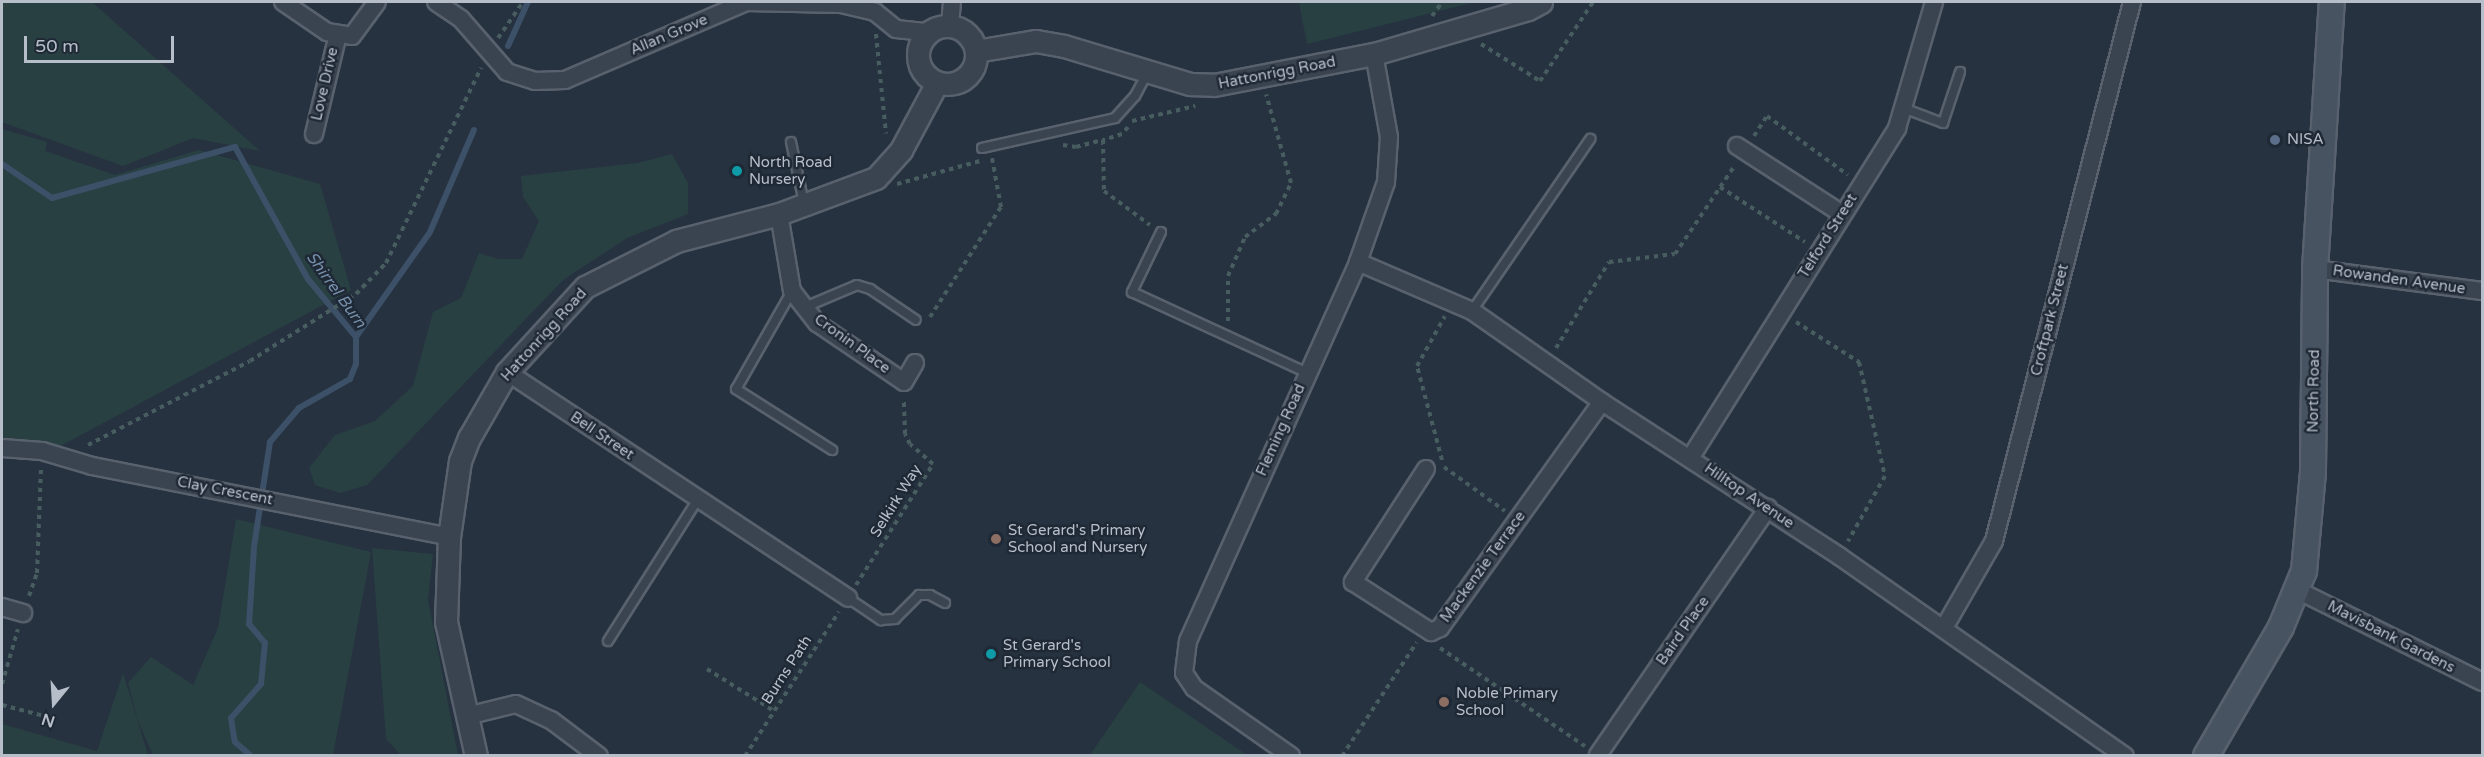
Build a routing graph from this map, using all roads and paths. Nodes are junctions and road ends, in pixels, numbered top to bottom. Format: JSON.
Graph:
{"nodes":[{"id":1,"x":283,"y":2,"type":"edge"},
{"id":2,"x":377,"y":2,"type":"edge"},
{"id":3,"x":436,"y":2,"type":"edge"},
{"id":4,"x":523,"y":2,"type":"edge"},
{"id":5,"x":841,"y":2,"type":"edge"},
{"id":6,"x":952,"y":2,"type":"edge"},
{"id":7,"x":1541,"y":2,"type":"edge"},
{"id":8,"x":1593,"y":2,"type":"edge"},
{"id":9,"x":1934,"y":2,"type":"edge"},
{"id":10,"x":2132,"y":2,"type":"edge"},
{"id":11,"x":2332,"y":2,"type":"edge"},
{"id":12,"x":875,"y":12,"type":"junction"},
{"id":13,"x":950,"y":25,"type":"junction"},
{"id":14,"x":1459,"y":30,"type":"junction"},
{"id":15,"x":927,"y":32,"type":"junction"},
{"id":16,"x":338,"y":34,"type":"junction"},
{"id":17,"x":976,"y":51,"type":"junction"},
{"id":18,"x":489,"y":52,"type":"junction"},
{"id":19,"x":1374,"y":54,"type":"junction"},
{"id":20,"x":1960,"y":72,"type":"dead end"},
{"id":21,"x":1147,"y":73,"type":"junction"},
{"id":22,"x":1261,"y":76,"type":"junction"},
{"id":23,"x":937,"y":83,"type":"junction"},
{"id":24,"x":1199,"y":105,"type":"dead end"},
{"id":25,"x":1903,"y":108,"type":"junction"},
{"id":26,"x":314,"y":134,"type":"dead end"},
{"id":27,"x":1590,"y":139,"type":"dead end"},
{"id":28,"x":791,"y":142,"type":"dead end"},
{"id":29,"x":986,"y":147,"type":"joint"},
{"id":30,"x":1741,"y":149,"type":"junction"},
{"id":31,"x":890,"y":162,"type":"junction"},
{"id":32,"x":1861,"y":184,"type":"junction"},
{"id":33,"x":1720,"y":187,"type":"junction"},
{"id":34,"x":804,"y":205,"type":"junction"},
{"id":35,"x":779,"y":214,"type":"junction"},
{"id":36,"x":1842,"y":214,"type":"junction"},
{"id":37,"x":1161,"y":232,"type":"joint"},
{"id":38,"x":1818,"y":251,"type":"junction"},
{"id":39,"x":1358,"y":262,"type":"junction"},
{"id":40,"x":2315,"y":268,"type":"junction"},
{"id":41,"x":792,"y":291,"type":"junction"},
{"id":42,"x":2482,"y":291,"type":"edge"},
{"id":43,"x":1453,"y":302,"type":"junction"},
{"id":44,"x":805,"y":307,"type":"junction"},
{"id":45,"x":1472,"y":311,"type":"junction"},
{"id":46,"x":1781,"y":312,"type":"junction"},
{"id":47,"x":916,"y":320,"type":"joint"},
{"id":48,"x":1228,"y":337,"type":"junction"},
{"id":49,"x":915,"y":363,"type":"dead end"},
{"id":50,"x":1546,"y":364,"type":"junction"},
{"id":51,"x":507,"y":372,"type":"junction"},
{"id":52,"x":1307,"y":373,"type":"junction"},
{"id":53,"x":904,"y":382,"type":"junction"},
{"id":54,"x":1602,"y":402,"type":"junction"},
{"id":55,"x":2,"y":448,"type":"edge"},
{"id":56,"x":832,"y":450,"type":"dead end"},
{"id":57,"x":42,"y":451,"type":"junction"},
{"id":58,"x":1691,"y":457,"type":"junction"},
{"id":59,"x":60,"y":459,"type":"junction"},
{"id":60,"x":1426,"y":469,"type":"dead end"},
{"id":61,"x":697,"y":501,"type":"junction"},
{"id":62,"x":1768,"y":508,"type":"junction"},
{"id":63,"x":1518,"y":519,"type":"junction"},
{"id":64,"x":449,"y":537,"type":"junction"},
{"id":65,"x":1839,"y":556,"type":"junction"},
{"id":66,"x":2299,"y":591,"type":"junction"},
{"id":67,"x":848,"y":598,"type":"junction"},
{"id":68,"x":945,"y":603,"type":"dead end"},
{"id":69,"x":2,"y":607,"type":"edge"},
{"id":70,"x":23,"y":613,"type":"junction"},
{"id":71,"x":1944,"y":628,"type":"junction"},
{"id":72,"x":608,"y":640,"type":"dead end"},
{"id":73,"x":1428,"y":640,"type":"dead end"},
{"id":74,"x":1437,"y":646,"type":"dead end"},
{"id":75,"x":707,"y":669,"type":"dead end"},
{"id":76,"x":2482,"y":682,"type":"edge"},
{"id":77,"x":2,"y":684,"type":"edge"},
{"id":78,"x":2,"y":705,"type":"edge"},
{"id":79,"x":774,"y":711,"type":"junction"},
{"id":80,"x":467,"y":716,"type":"junction"},
{"id":81,"x":48,"y":717,"type":"dead end"},
{"id":82,"x":1598,"y":755,"type":"edge"},
{"id":83,"x":476,"y":756,"type":"edge"},
{"id":84,"x":599,"y":756,"type":"edge"},
{"id":85,"x":745,"y":756,"type":"edge"},
{"id":86,"x":1291,"y":756,"type":"edge"},
{"id":87,"x":1342,"y":756,"type":"edge"},
{"id":88,"x":2125,"y":756,"type":"edge"},
{"id":89,"x":2206,"y":756,"type":"edge"}],
"edges":[{"from":1,"to":16,"type":"street","name":"Love Drive"},
{"from":2,"to":16,"type":"street","name":"Love Drive"},
{"from":3,"to":18,"type":"street","name":"Allan Grove"},
{"from":4,"to":18,"type":"path"},
{"from":5,"to":12,"type":"street","name":"Allan Grove"},
{"from":5,"to":18,"type":"street","name":"Allan Grove"},
{"from":6,"to":13,"type":"street"},
{"from":7,"to":14,"type":"street","name":"Hattonrigg Road"},
{"from":8,"to":14,"type":"path"},
{"from":9,"to":25,"type":"street","name":"Telford Street"},
{"from":10,"to":71,"type":"street","name":"Croftpark Street"},
{"from":11,"to":40,"type":"main road","name":"North Road"},
{"from":12,"to":15,"type":"street","name":"Allan Grove"},
{"from":12,"to":31,"type":"path"},
{"from":13,"to":15,"type":"street"},
{"from":13,"to":17,"type":"street"},
{"from":14,"to":19,"type":"street","name":"Hattonrigg Road"},
{"from":15,"to":23,"type":"street"},
{"from":16,"to":26,"type":"street","name":"Love Drive"},
{"from":17,"to":21,"type":"street","name":"Hattonrigg Road"},
{"from":17,"to":23,"type":"street"},
{"from":18,"to":59,"type":"path"},
{"from":19,"to":22,"type":"street","name":"Hattonrigg Road"},
{"from":19,"to":39,"type":"street","name":"Fleming Road"},
{"from":20,"to":25,"type":"lane"},
{"from":21,"to":22,"type":"street","name":"Hattonrigg Road"},
{"from":21,"to":29,"type":"lane"},
{"from":22,"to":48,"type":"path"},
{"from":23,"to":31,"type":"street","name":"Hattonrigg Road"},
{"from":24,"to":37,"type":"path"},
{"from":25,"to":32,"type":"street","name":"Telford Street"},
{"from":27,"to":45,"type":"lane"},
{"from":28,"to":34,"type":"lane"},
{"from":29,"to":47,"type":"path"},
{"from":30,"to":32,"type":"path"},
{"from":30,"to":33,"type":"path"},
{"from":30,"to":36,"type":"street"},
{"from":31,"to":34,"type":"street","name":"Hattonrigg Road"},
{"from":32,"to":36,"type":"street","name":"Telford Street"},
{"from":33,"to":38,"type":"path"},
{"from":33,"to":50,"type":"path"},
{"from":34,"to":35,"type":"street","name":"Hattonrigg Road"},
{"from":35,"to":41,"type":"street","name":"Cronin Place"},
{"from":35,"to":51,"type":"street","name":"Hattonrigg Road"},
{"from":36,"to":38,"type":"street","name":"Telford Street"},
{"from":37,"to":48,"type":"lane"},
{"from":38,"to":46,"type":"street","name":"Telford Street"},
{"from":39,"to":43,"type":"street","name":"Hilltop Avenue"},
{"from":39,"to":52,"type":"street","name":"Fleming Road"},
{"from":40,"to":42,"type":"street","name":"Rowanden Avenue"},
{"from":40,"to":66,"type":"main road","name":"North Road"},
{"from":41,"to":44,"type":"street","name":"Cronin Place"},
{"from":41,"to":56,"type":"lane"},
{"from":43,"to":45,"type":"street","name":"Hilltop Avenue"},
{"from":43,"to":63,"type":"path"},
{"from":44,"to":47,"type":"lane"},
{"from":44,"to":53,"type":"street","name":"Cronin Place"},
{"from":45,"to":50,"type":"street","name":"Hilltop Avenue"},
{"from":46,"to":58,"type":"street","name":"Telford Street"},
{"from":46,"to":65,"type":"path"},
{"from":48,"to":52,"type":"lane"},
{"from":49,"to":53,"type":"street","name":"Cronin Place"},
{"from":50,"to":54,"type":"street","name":"Hilltop Avenue"},
{"from":51,"to":61,"type":"street","name":"Bell Street"},
{"from":51,"to":64,"type":"street","name":"Hattonrigg Road"},
{"from":52,"to":86,"type":"street","name":"Fleming Road"},
{"from":53,"to":67,"type":"path","name":"Selkirk Way"},
{"from":54,"to":58,"type":"street","name":"Hilltop Avenue"},
{"from":54,"to":63,"type":"street","name":"Mackenzie Terrace"},
{"from":55,"to":57,"type":"street","name":"Clay Crescent"},
{"from":57,"to":59,"type":"street","name":"Clay Crescent"},
{"from":57,"to":70,"type":"path"},
{"from":58,"to":62,"type":"street","name":"Hilltop Avenue"},
{"from":59,"to":64,"type":"street","name":"Clay Crescent"},
{"from":60,"to":63,"type":"street","name":"Mackenzie Terrace"},
{"from":61,"to":67,"type":"street","name":"Bell Street"},
{"from":61,"to":72,"type":"lane"},
{"from":62,"to":65,"type":"street","name":"Hilltop Avenue"},
{"from":62,"to":82,"type":"street","name":"Baird Place"},
{"from":64,"to":80,"type":"street","name":"Hattonrigg Road"},
{"from":65,"to":71,"type":"street","name":"Hilltop Avenue"},
{"from":66,"to":76,"type":"street","name":"Mavisbank Gardens"},
{"from":66,"to":89,"type":"main road","name":"North Road"},
{"from":67,"to":68,"type":"lane"},
{"from":67,"to":79,"type":"path","name":"Burns Path"},
{"from":69,"to":70,"type":"street"},
{"from":70,"to":77,"type":"path"},
{"from":71,"to":88,"type":"street","name":"Hilltop Avenue"},
{"from":73,"to":87,"type":"path"},
{"from":74,"to":82,"type":"path"},
{"from":75,"to":79,"type":"path"},
{"from":78,"to":81,"type":"path"},
{"from":79,"to":85,"type":"path","name":"Burns Path"},
{"from":80,"to":83,"type":"street","name":"Hattonrigg Road"},
{"from":80,"to":84,"type":"street"}]}
